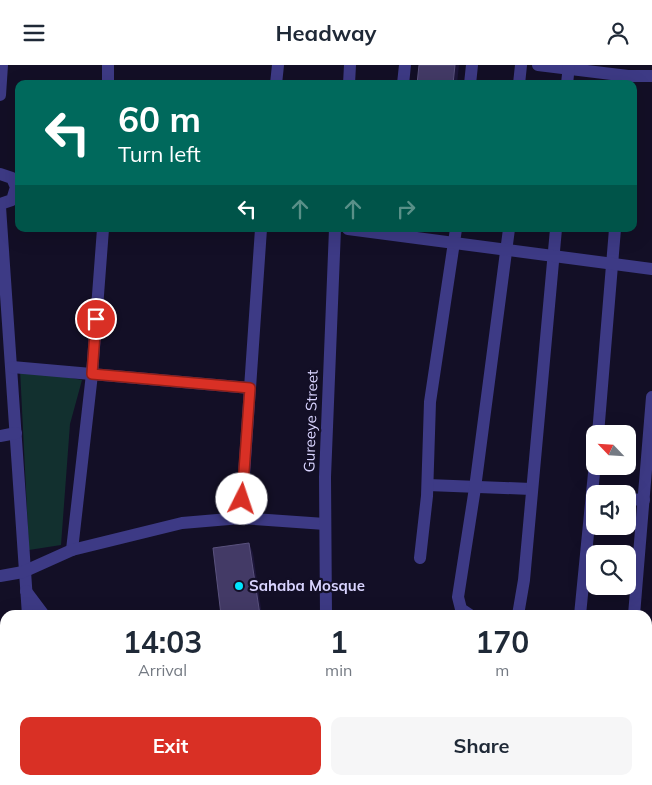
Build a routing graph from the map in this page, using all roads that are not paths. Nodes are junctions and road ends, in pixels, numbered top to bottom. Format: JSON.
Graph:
{"nodes":[{"id":1,"x":2,"y":65,"type":"edge"},
{"id":2,"x":108,"y":65,"type":"edge"},
{"id":3,"x":278,"y":65,"type":"edge"},
{"id":4,"x":350,"y":65,"type":"edge"},
{"id":5,"x":405,"y":65,"type":"edge"},
{"id":6,"x":472,"y":65,"type":"edge"},
{"id":7,"x":521,"y":65,"type":"edge"},
{"id":8,"x":538,"y":65,"type":"edge"},
{"id":9,"x":568,"y":66,"type":"edge"},
{"id":10,"x":628,"y":75,"type":"edge"},
{"id":11,"x":652,"y":76,"type":"edge"},
{"id":12,"x":108,"y":80,"type":"edge"},
{"id":13,"x":276,"y":80,"type":"edge"},
{"id":14,"x":349,"y":80,"type":"edge"},
{"id":15,"x":403,"y":80,"type":"edge"},
{"id":16,"x":470,"y":80,"type":"edge"},
{"id":17,"x":519,"y":80,"type":"edge"},
{"id":18,"x":567,"y":80,"type":"edge"},
{"id":19,"x":0,"y":95,"type":"edge"},
{"id":20,"x":15,"y":192,"type":"edge"},
{"id":21,"x":7,"y":204,"type":"edge"},
{"id":22,"x":102,"y":232,"type":"edge"},
{"id":23,"x":262,"y":232,"type":"edge"},
{"id":24,"x":335,"y":232,"type":"edge"},
{"id":25,"x":394,"y":232,"type":"edge"},
{"id":26,"x":456,"y":232,"type":"edge"},
{"id":27,"x":509,"y":232,"type":"edge"},
{"id":28,"x":556,"y":232,"type":"edge"},
{"id":29,"x":615,"y":232,"type":"edge"},
{"id":30,"x":455,"y":243,"type":"junction"},
{"id":31,"x":507,"y":250,"type":"junction"},
{"id":32,"x":554,"y":256,"type":"junction"},
{"id":33,"x":612,"y":264,"type":"junction"},
{"id":34,"x":652,"y":269,"type":"edge"},
{"id":35,"x":12,"y":367,"type":"junction"},
{"id":36,"x":92,"y":374,"type":"junction"},
{"id":37,"x":250,"y":388,"type":"junction"},
{"id":38,"x":652,"y":397,"type":"edge"},
{"id":39,"x":599,"y":425,"type":"edge"},
{"id":40,"x":16,"y":433,"type":"junction"},
{"id":41,"x":0,"y":436,"type":"edge"},
{"id":42,"x":428,"y":485,"type":"junction"},
{"id":43,"x":475,"y":489,"type":"junction"},
{"id":44,"x":531,"y":489,"type":"junction"},
{"id":45,"x":636,"y":500,"type":"edge"},
{"id":46,"x":644,"y":500,"type":"junction"},
{"id":47,"x":241,"y":517,"type":"junction"},
{"id":48,"x":325,"y":524,"type":"junction"},
{"id":49,"x":589,"y":535,"type":"edge"},
{"id":50,"x":72,"y":550,"type":"junction"},
{"id":51,"x":420,"y":558,"type":"dead end"},
{"id":52,"x":23,"y":572,"type":"junction"},
{"id":53,"x":0,"y":576,"type":"edge"},
{"id":54,"x":25,"y":588,"type":"junction"},
{"id":55,"x":27,"y":610,"type":"edge"},
{"id":56,"x":40,"y":610,"type":"edge"},
{"id":57,"x":326,"y":610,"type":"edge"},
{"id":58,"x":462,"y":610,"type":"edge"},
{"id":59,"x":519,"y":610,"type":"edge"},
{"id":60,"x":581,"y":610,"type":"edge"},
{"id":61,"x":634,"y":610,"type":"edge"}],
"edges":[{"from":1,"to":19,"type":"street"},
{"from":2,"to":12,"type":"street"},
{"from":3,"to":13,"type":"street"},
{"from":4,"to":14,"type":"street"},
{"from":5,"to":15,"type":"street"},
{"from":6,"to":16,"type":"street"},
{"from":7,"to":17,"type":"street"},
{"from":8,"to":9,"type":"street"},
{"from":9,"to":10,"type":"street"},
{"from":9,"to":18,"type":"street"},
{"from":10,"to":11,"type":"street"},
{"from":20,"to":21,"type":"street"},
{"from":21,"to":35,"type":"street"},
{"from":22,"to":36,"type":"street"},
{"from":23,"to":37,"type":"street"},
{"from":24,"to":48,"type":"street","name":"Gureeye Street"},
{"from":25,"to":30,"type":"street"},
{"from":26,"to":30,"type":"street"},
{"from":27,"to":31,"type":"street"},
{"from":28,"to":32,"type":"street"},
{"from":29,"to":33,"type":"street"},
{"from":30,"to":31,"type":"street"},
{"from":30,"to":42,"type":"street"},
{"from":31,"to":32,"type":"street"},
{"from":31,"to":43,"type":"street"},
{"from":32,"to":33,"type":"street"},
{"from":32,"to":44,"type":"street"},
{"from":33,"to":34,"type":"street"},
{"from":33,"to":39,"type":"street"},
{"from":35,"to":36,"type":"street"},
{"from":35,"to":40,"type":"street"},
{"from":36,"to":37,"type":"street"},
{"from":36,"to":50,"type":"street"},
{"from":37,"to":47,"type":"street"},
{"from":38,"to":46,"type":"street"},
{"from":40,"to":41,"type":"street"},
{"from":40,"to":52,"type":"street"},
{"from":42,"to":43,"type":"street"},
{"from":42,"to":51,"type":"street"},
{"from":43,"to":44,"type":"street"},
{"from":43,"to":58,"type":"street"},
{"from":44,"to":59,"type":"street"},
{"from":45,"to":46,"type":"street"},
{"from":46,"to":61,"type":"street"},
{"from":47,"to":48,"type":"street"},
{"from":47,"to":50,"type":"street"},
{"from":48,"to":57,"type":"street","name":"Gureeye Street"},
{"from":49,"to":60,"type":"street"},
{"from":50,"to":52,"type":"street"},
{"from":52,"to":53,"type":"street"},
{"from":52,"to":54,"type":"street"},
{"from":54,"to":55,"type":"street"},
{"from":54,"to":56,"type":"street"}]}
